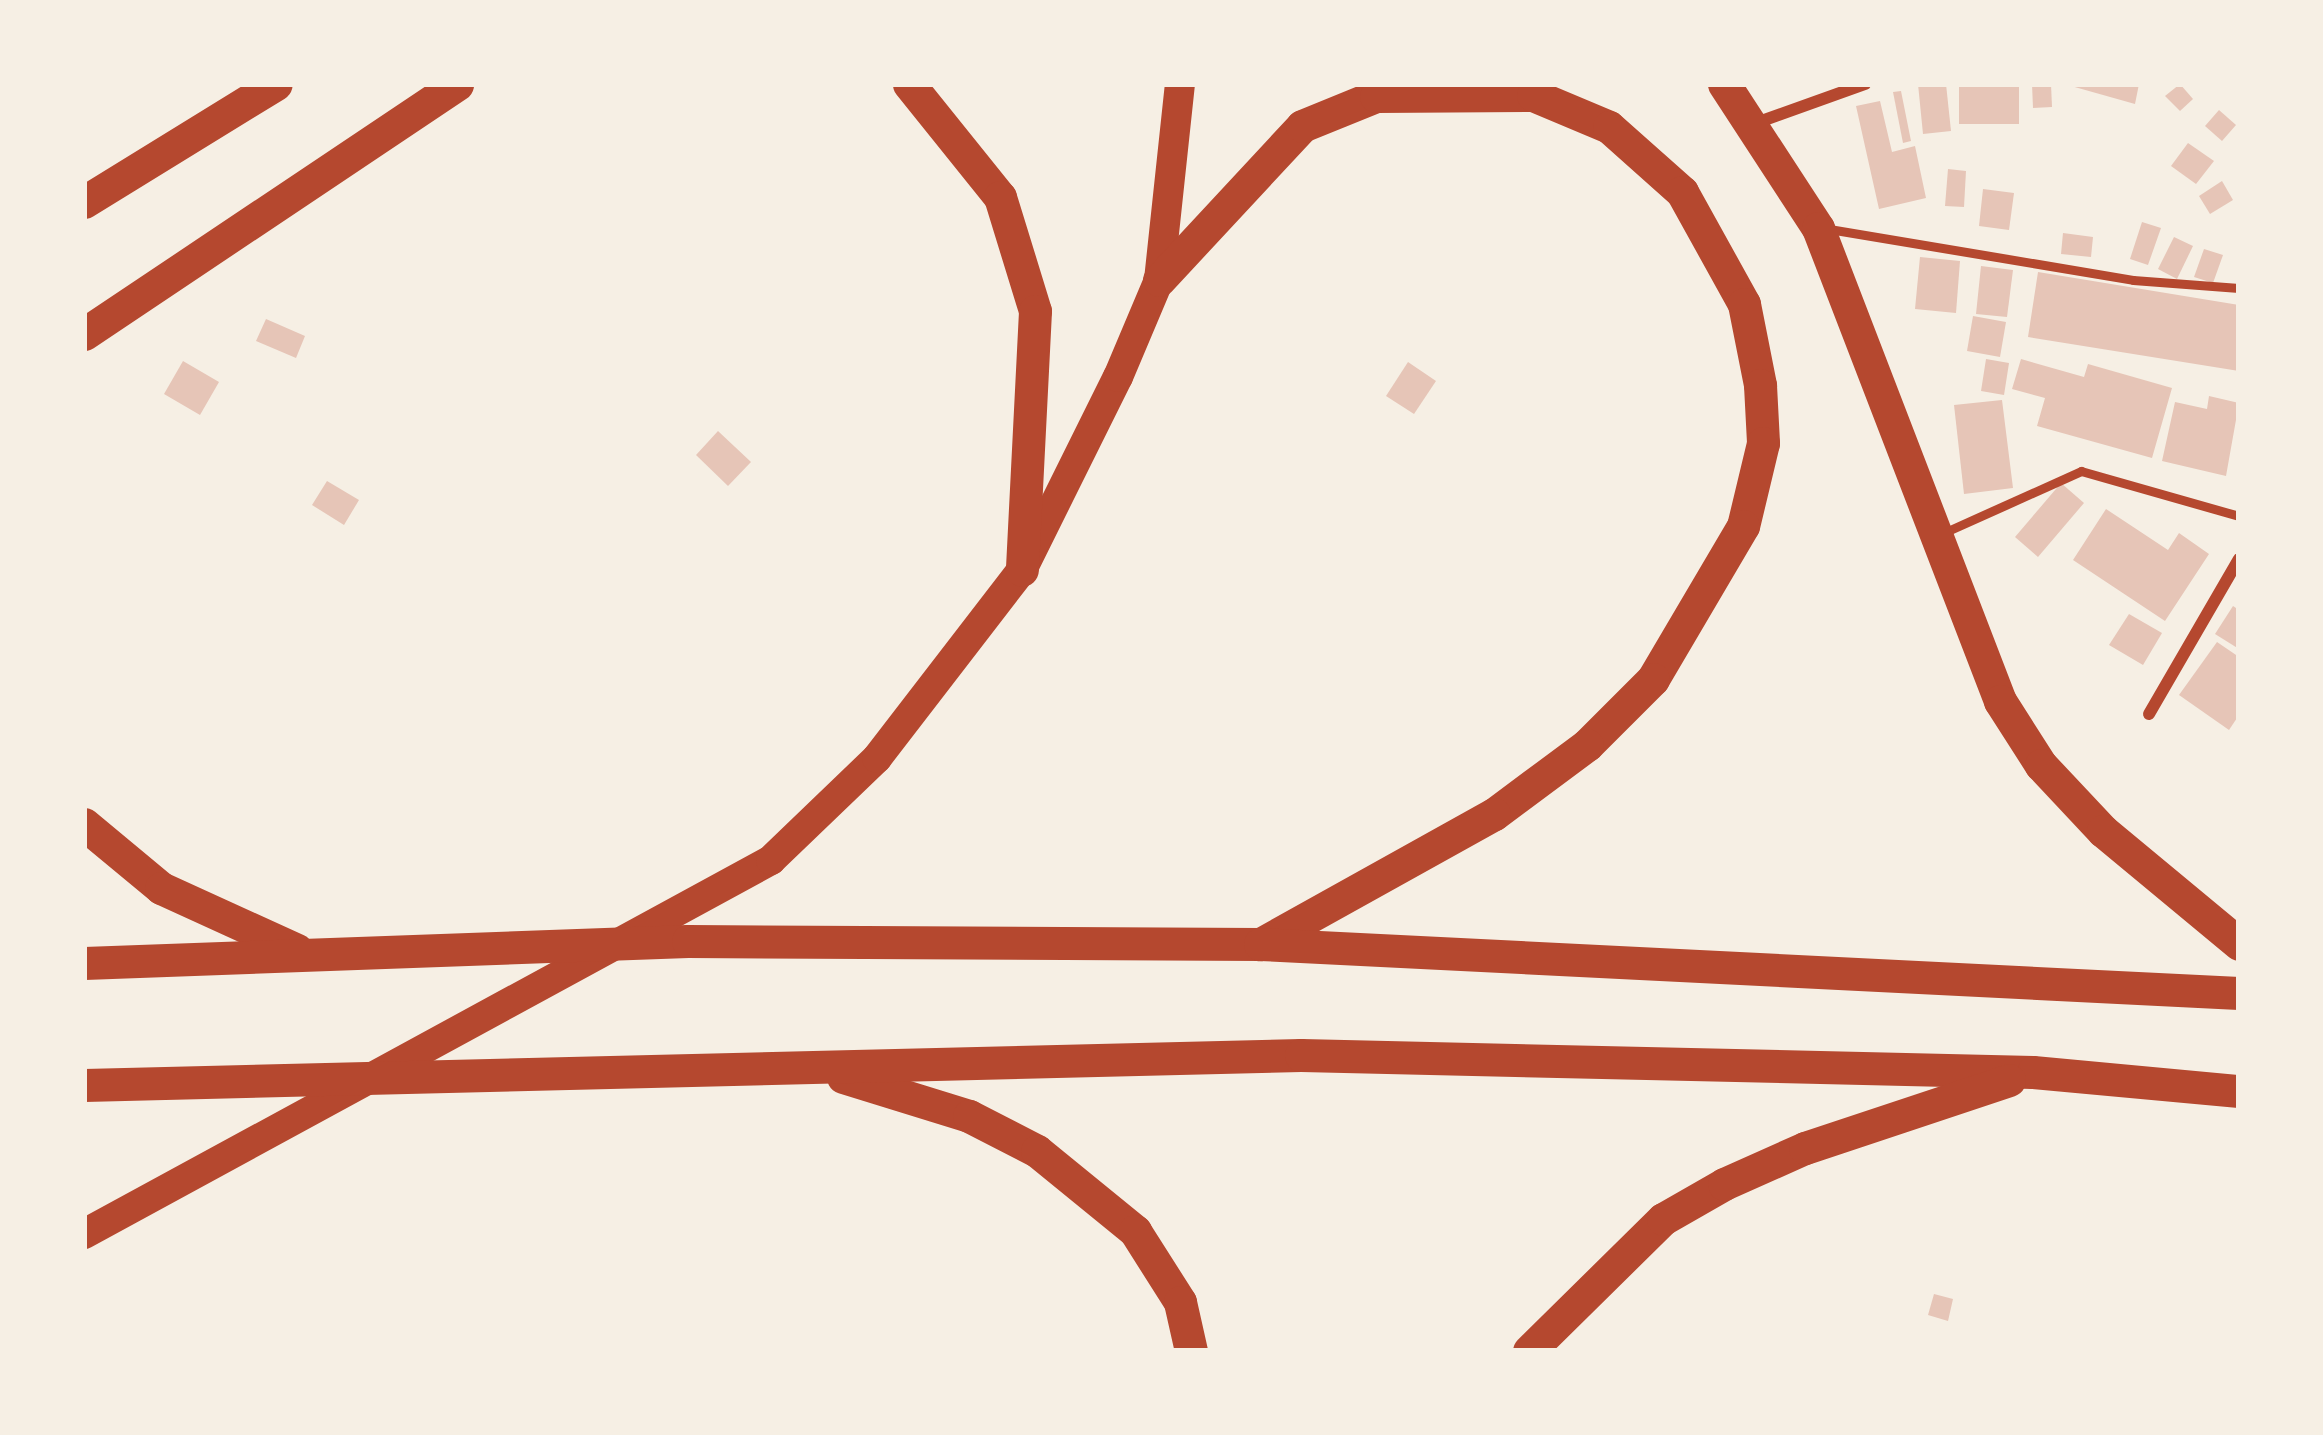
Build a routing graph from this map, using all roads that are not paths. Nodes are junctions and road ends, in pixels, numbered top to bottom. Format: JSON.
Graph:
{"nodes":[{"id":1,"x":275,"y":84,"type":"edge"},
{"id":2,"x":457,"y":84,"type":"edge"},
{"id":3,"x":909,"y":84,"type":"edge"},
{"id":4,"x":1180,"y":84,"type":"edge"},
{"id":5,"x":1724,"y":84,"type":"edge"},
{"id":6,"x":1865,"y":84,"type":"edge"},
{"id":7,"x":1756,"y":122,"type":"junction"},
{"id":8,"x":84,"y":202,"type":"edge"},
{"id":9,"x":1818,"y":227,"type":"junction"},
{"id":10,"x":1159,"y":280,"type":"junction"},
{"id":11,"x":2239,"y":288,"type":"edge"},
{"id":12,"x":84,"y":334,"type":"edge"},
{"id":13,"x":2239,"y":516,"type":"edge"},
{"id":14,"x":1939,"y":535,"type":"junction"},
{"id":15,"x":2239,"y":560,"type":"edge"},
{"id":16,"x":1022,"y":571,"type":"junction"},
{"id":17,"x":2149,"y":714,"type":"dead end"},
{"id":18,"x":84,"y":824,"type":"edge"},
{"id":19,"x":1260,"y":944,"type":"junction"},
{"id":20,"x":2239,"y":944,"type":"edge"},
{"id":21,"x":304,"y":953,"type":"junction"},
{"id":22,"x":84,"y":963,"type":"edge"},
{"id":23,"x":2239,"y":993,"type":"edge"},
{"id":24,"x":818,"y":1069,"type":"junction"},
{"id":25,"x":2033,"y":1072,"type":"junction"},
{"id":26,"x":84,"y":1085,"type":"edge"},
{"id":27,"x":2239,"y":1091,"type":"edge"},
{"id":28,"x":84,"y":1234,"type":"edge"},
{"id":29,"x":1191,"y":1351,"type":"edge"},
{"id":30,"x":1529,"y":1351,"type":"edge"}],
"edges":[{"from":1,"to":8,"type":"highway"},
{"from":2,"to":12,"type":"highway"},
{"from":3,"to":16,"type":"highway"},
{"from":4,"to":10,"type":"main road"},
{"from":5,"to":7,"type":"highway"},
{"from":6,"to":7,"type":"street"},
{"from":7,"to":9,"type":"highway"},
{"from":9,"to":11,"type":"lane"},
{"from":9,"to":14,"type":"highway"},
{"from":10,"to":16,"type":"main road"},
{"from":10,"to":19,"type":"highway"},
{"from":13,"to":14,"type":"lane"},
{"from":14,"to":20,"type":"highway"},
{"from":15,"to":17,"type":"street"},
{"from":16,"to":28,"type":"main road"},
{"from":18,"to":21,"type":"highway"},
{"from":19,"to":21,"type":"highway"},
{"from":19,"to":23,"type":"highway"},
{"from":21,"to":22,"type":"highway"},
{"from":24,"to":25,"type":"highway"},
{"from":24,"to":26,"type":"highway"},
{"from":24,"to":29,"type":"highway"},
{"from":25,"to":27,"type":"highway"},
{"from":25,"to":30,"type":"highway"}]}
